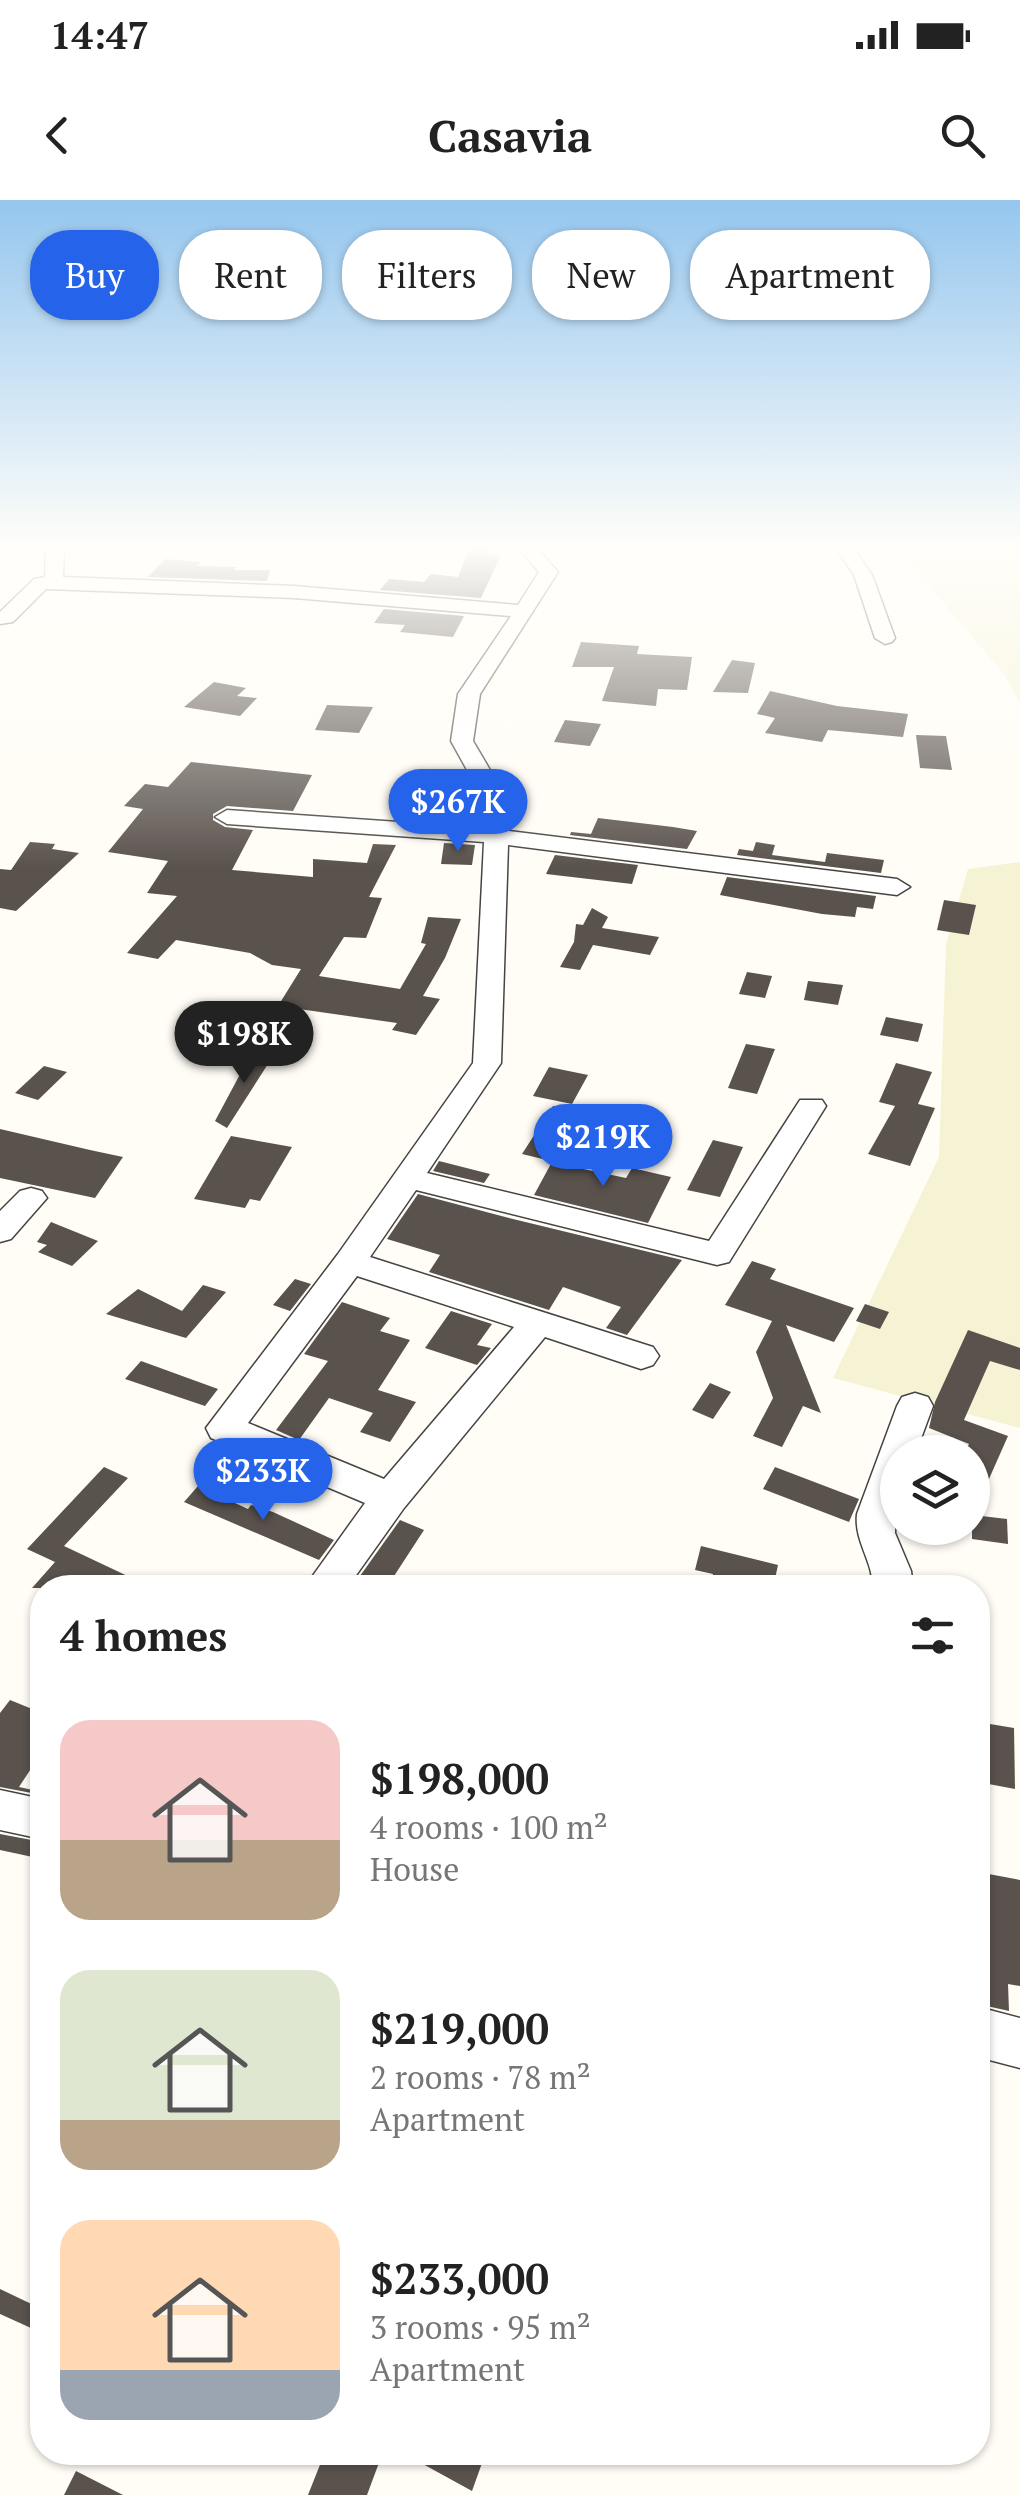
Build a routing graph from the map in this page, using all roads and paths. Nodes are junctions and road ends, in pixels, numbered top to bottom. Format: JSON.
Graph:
{"nodes":[{"id":1,"x":495,"y":654,"type":"edge"},
{"id":2,"x":227,"y":817,"type":"dead end"},
{"id":3,"x":495,"y":836,"type":"junction"},
{"id":4,"x":896,"y":887,"type":"dead end"},
{"id":5,"x":811,"y":1106,"type":"dead end"},
{"id":6,"x":408,"y":1178,"type":"junction"},
{"id":7,"x":31,"y":1198,"type":"dead end"},
{"id":8,"x":0,"y":1232,"type":"edge"},
{"id":9,"x":350,"y":1262,"type":"junction"},
{"id":10,"x":539,"y":1321,"type":"junction"},
{"id":11,"x":641,"y":1356,"type":"dead end"},
{"id":12,"x":916,"y":1406,"type":"dead end"},
{"id":13,"x":905,"y":1435,"type":"edge"},
{"id":14,"x":390,"y":1498,"type":"junction"},
{"id":15,"x":880,"y":1506,"type":"edge"},
{"id":16,"x":880,"y":1541,"type":"edge"},
{"id":17,"x":882,"y":1545,"type":"edge"},
{"id":18,"x":334,"y":1575,"type":"edge"},
{"id":19,"x":894,"y":1575,"type":"edge"},
{"id":20,"x":0,"y":1810,"type":"edge"},
{"id":21,"x":30,"y":1816,"type":"edge"},
{"id":22,"x":990,"y":2035,"type":"edge"},
{"id":23,"x":1020,"y":2044,"type":"edge"}],
"edges":[{"from":1,"to":3,"type":"street"},
{"from":2,"to":3,"type":"street"},
{"from":3,"to":4,"type":"street"},
{"from":3,"to":6,"type":"street"},
{"from":5,"to":6,"type":"street"},
{"from":6,"to":9,"type":"street"},
{"from":7,"to":8,"type":"street"},
{"from":9,"to":10,"type":"street"},
{"from":9,"to":14,"type":"street"},
{"from":10,"to":11,"type":"street"},
{"from":10,"to":14,"type":"street"},
{"from":12,"to":13,"type":"street"},
{"from":14,"to":18,"type":"street"},
{"from":15,"to":16,"type":"street"},
{"from":17,"to":19,"type":"street"},
{"from":20,"to":21,"type":"street"},
{"from":22,"to":23,"type":"street"}]}
